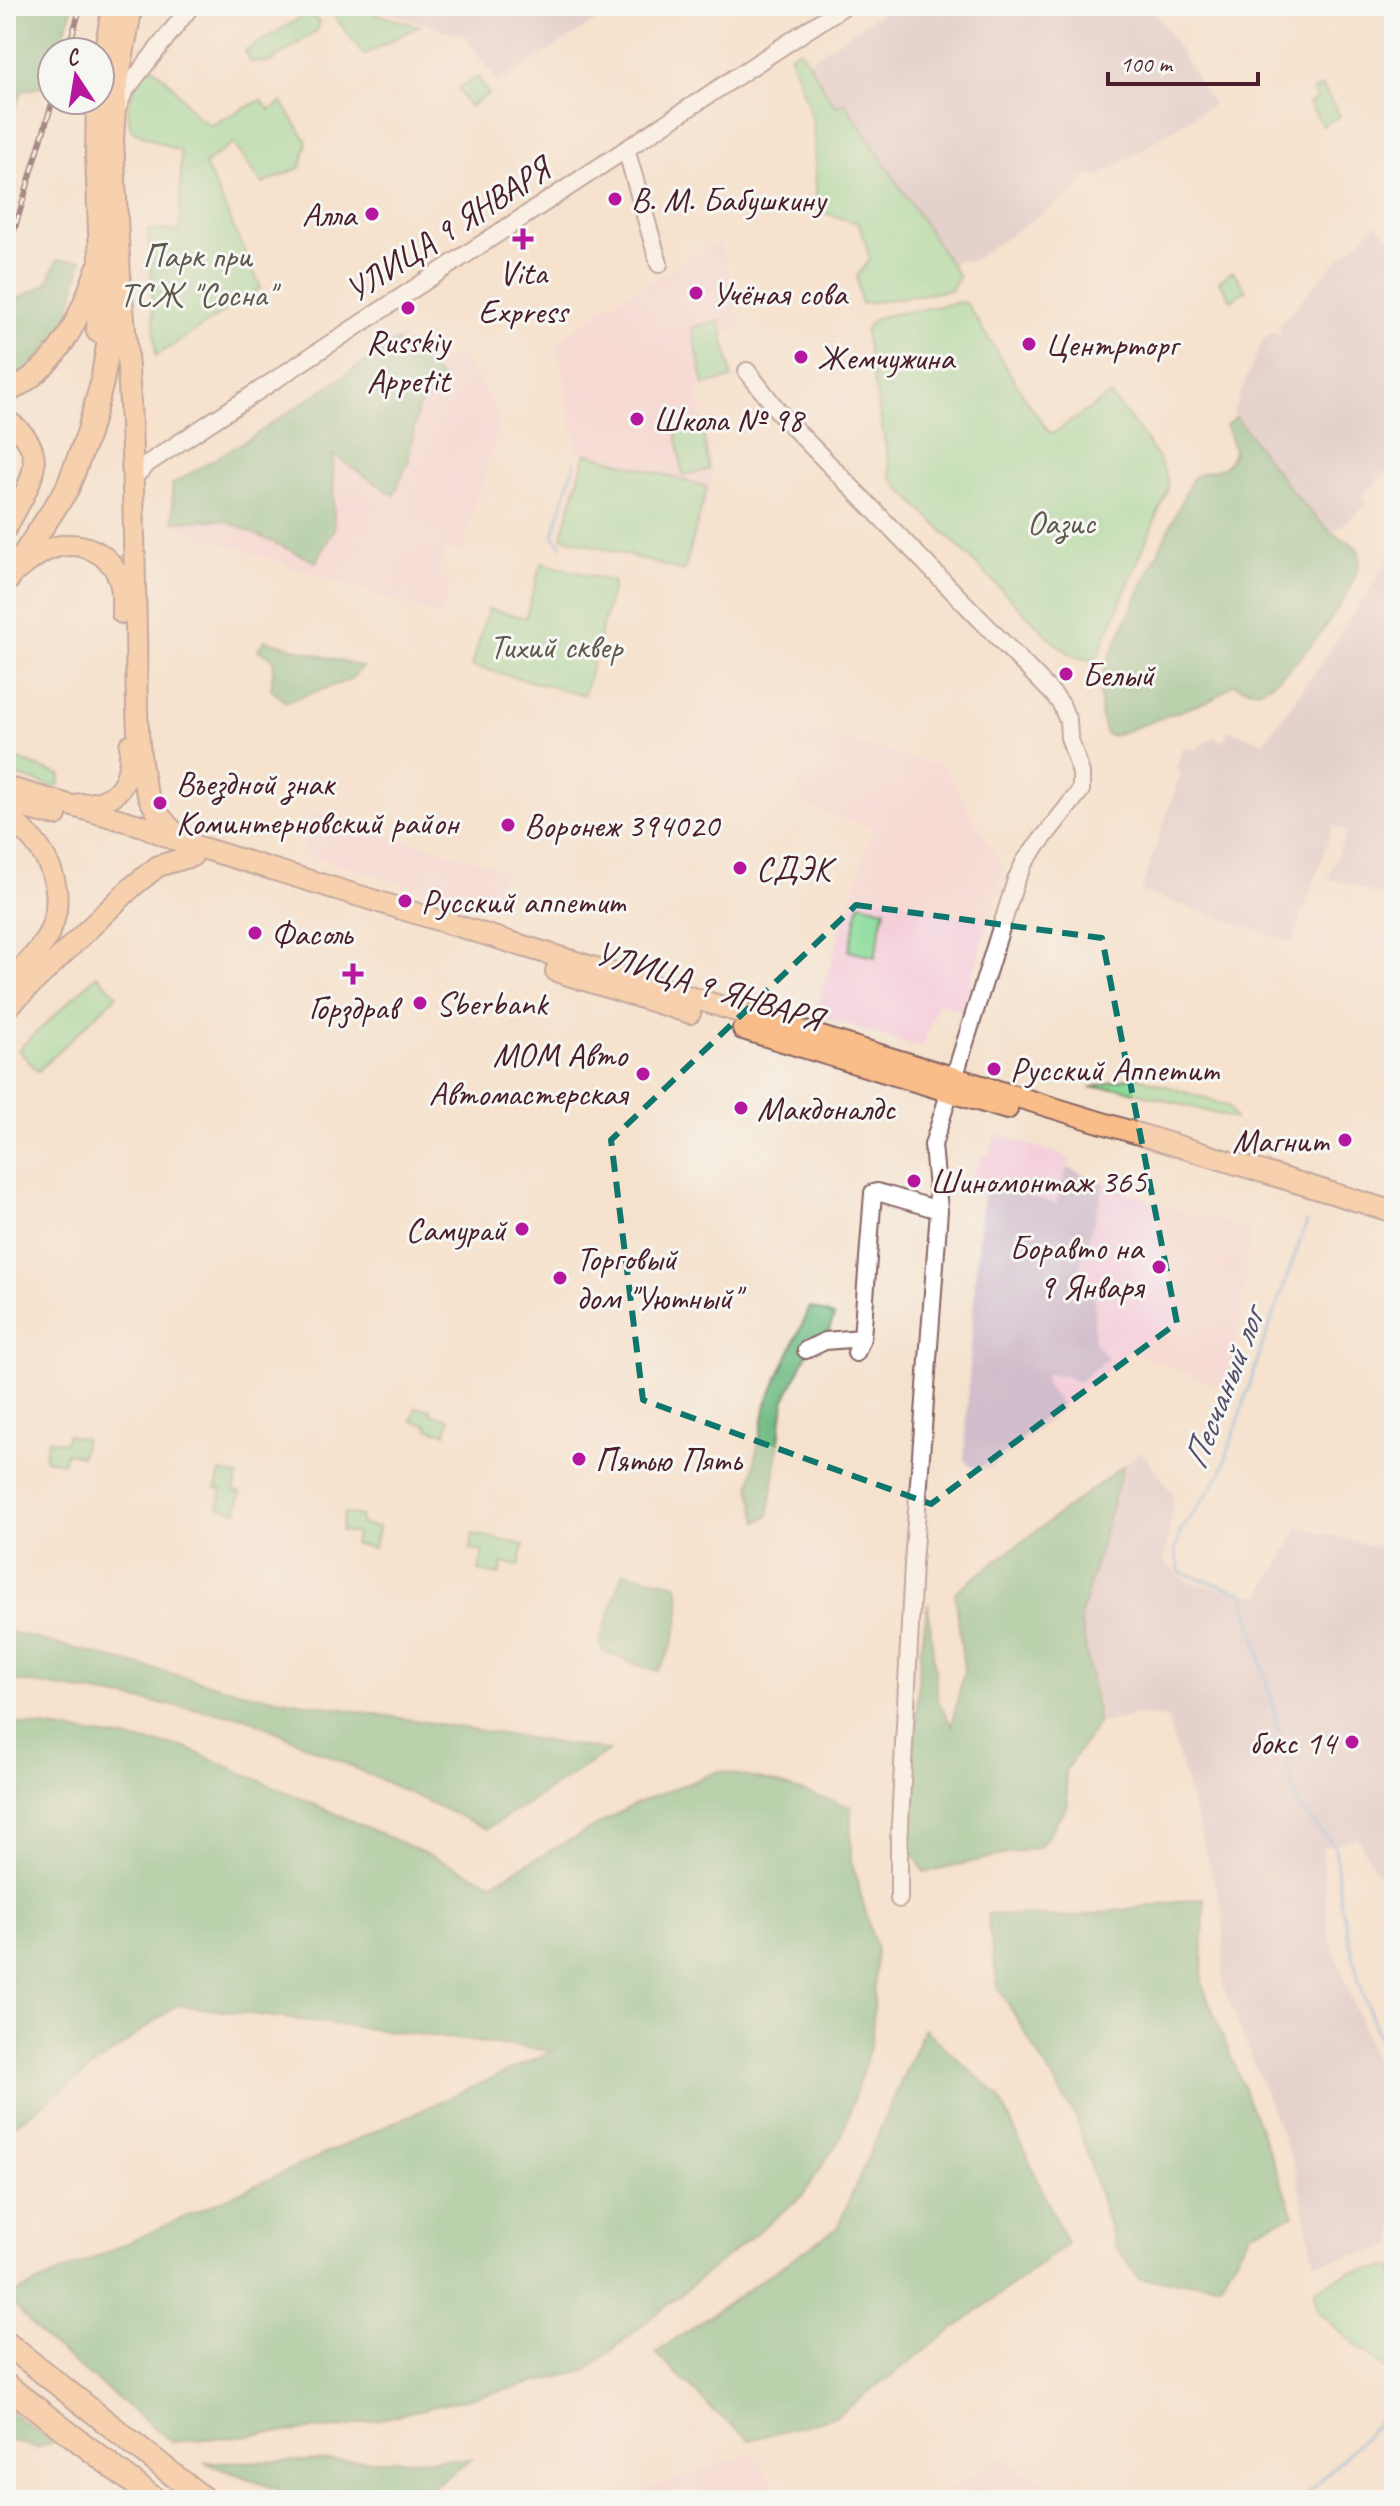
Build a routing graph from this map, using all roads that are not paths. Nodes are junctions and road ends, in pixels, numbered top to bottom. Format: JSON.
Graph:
{"nodes":[{"id":1,"x":114,"y":6,"type":"edge"},
{"id":2,"x":131,"y":6,"type":"edge"},
{"id":3,"x":191,"y":6,"type":"edge"},
{"id":4,"x":844,"y":6,"type":"edge"},
{"id":5,"x":125,"y":32,"type":"junction"},
{"id":6,"x":108,"y":36,"type":"edge"},
{"id":7,"x":160,"y":44,"type":"junction"},
{"id":8,"x":98,"y":116,"type":"edge"},
{"id":9,"x":113,"y":120,"type":"junction"},
{"id":10,"x":626,"y":149,"type":"junction"},
{"id":11,"x":101,"y":257,"type":"junction"},
{"id":12,"x":659,"y":264,"type":"dead end"},
{"id":13,"x":119,"y":278,"type":"junction"},
{"id":14,"x":747,"y":371,"type":"dead end"},
{"id":15,"x":6,"y":393,"type":"edge"},
{"id":16,"x":6,"y":420,"type":"edge"},
{"id":17,"x":130,"y":445,"type":"junction"},
{"id":18,"x":159,"y":458,"type":"junction"},
{"id":19,"x":131,"y":486,"type":"junction"},
{"id":20,"x":16,"y":529,"type":"edge"},
{"id":21,"x":9,"y":572,"type":"edge"},
{"id":22,"x":6,"y":787,"type":"edge"},
{"id":23,"x":6,"y":804,"type":"edge"},
{"id":24,"x":60,"y":804,"type":"junction"},
{"id":25,"x":6,"y":817,"type":"edge"},
{"id":26,"x":194,"y":851,"type":"junction"},
{"id":27,"x":6,"y":985,"type":"edge"},
{"id":28,"x":6,"y":1009,"type":"edge"},
{"id":29,"x":951,"y":1085,"type":"junction"},
{"id":30,"x":1060,"y":1118,"type":"junction"},
{"id":31,"x":939,"y":1210,"type":"junction"},
{"id":32,"x":1394,"y":1212,"type":"edge"},
{"id":33,"x":1394,"y":1227,"type":"edge"},
{"id":34,"x":806,"y":1350,"type":"dead end"},
{"id":35,"x":899,"y":1899,"type":"dead end"},
{"id":36,"x":6,"y":2343,"type":"edge"},
{"id":37,"x":6,"y":2385,"type":"edge"},
{"id":38,"x":156,"y":2500,"type":"edge"},
{"id":39,"x":205,"y":2500,"type":"edge"}],
"edges":[{"from":1,"to":6,"type":"highway"},
{"from":2,"to":5,"type":"highway"},
{"from":3,"to":7,"type":"street"},
{"from":4,"to":10,"type":"street","name":"УЛИЦА 9 ЯНВАРЯ"},
{"from":5,"to":7,"type":"street"},
{"from":5,"to":9,"type":"highway"},
{"from":7,"to":9,"type":"street"},
{"from":8,"to":11,"type":"highway"},
{"from":9,"to":13,"type":"highway"},
{"from":10,"to":12,"type":"street"},
{"from":10,"to":18,"type":"street","name":"УЛИЦА 9 ЯНВАРЯ"},
{"from":11,"to":15,"type":"main road"},
{"from":11,"to":20,"type":"highway"},
{"from":13,"to":17,"type":"main road"},
{"from":13,"to":21,"type":"highway"},
{"from":14,"to":29,"type":"street"},
{"from":16,"to":20,"type":"main road"},
{"from":17,"to":18,"type":"street"},
{"from":17,"to":19,"type":"main road"},
{"from":18,"to":19,"type":"street","name":"УЛИЦА 9 ЯНВАРЯ"},
{"from":19,"to":26,"type":"main road"},
{"from":20,"to":21,"type":"highway"},
{"from":21,"to":24,"type":"main road"},
{"from":22,"to":24,"type":"main road"},
{"from":23,"to":26,"type":"main road","name":"УЛИЦА 9 ЯНВАРЯ"},
{"from":24,"to":26,"type":"main road","name":"УЛИЦА 9 ЯНВАРЯ"},
{"from":25,"to":27,"type":"main road"},
{"from":26,"to":28,"type":"main road"},
{"from":26,"to":29,"type":"main road","name":"УЛИЦА 9 ЯНВАРЯ"},
{"from":29,"to":30,"type":"main road","name":"УЛИЦА 9 ЯНВАРЯ"},
{"from":29,"to":31,"type":"street"},
{"from":30,"to":32,"type":"main road","name":"УЛИЦА 9 ЯНВАРЯ"},
{"from":30,"to":33,"type":"main road","name":"УЛИЦА 9 ЯНВАРЯ"},
{"from":31,"to":34,"type":"street"},
{"from":31,"to":35,"type":"street"},
{"from":36,"to":39,"type":"highway"},
{"from":37,"to":38,"type":"highway"}]}
